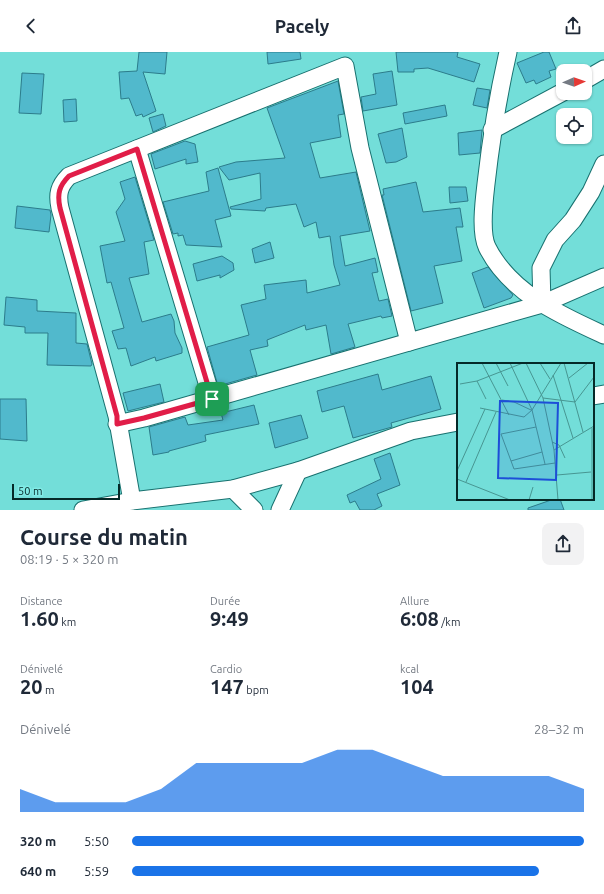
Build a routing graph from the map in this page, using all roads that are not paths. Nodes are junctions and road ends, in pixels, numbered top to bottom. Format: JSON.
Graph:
{"nodes":[{"id":1,"x":508,"y":52,"type":"edge"},
{"id":2,"x":604,"y":69,"type":"edge"},
{"id":3,"x":592,"y":76,"type":"edge"},
{"id":4,"x":556,"y":96,"type":"edge"},
{"id":5,"x":492,"y":130,"type":"junction"},
{"id":6,"x":137,"y":149,"type":"junction"},
{"id":7,"x":604,"y":164,"type":"edge"},
{"id":8,"x":604,"y":277,"type":"edge"},
{"id":9,"x":542,"y":304,"type":"junction"},
{"id":10,"x":604,"y":335,"type":"edge"},
{"id":11,"x":409,"y":342,"type":"junction"},
{"id":12,"x":604,"y":394,"type":"edge"},
{"id":13,"x":594,"y":396,"type":"edge"},
{"id":14,"x":212,"y":399,"type":"junction"},
{"id":15,"x":457,"y":422,"type":"edge"},
{"id":16,"x":117,"y":424,"type":"junction"},
{"id":17,"x":298,"y":471,"type":"junction"},
{"id":18,"x":233,"y":489,"type":"junction"},
{"id":19,"x":132,"y":501,"type":"junction"},
{"id":20,"x":83,"y":510,"type":"edge"},
{"id":21,"x":254,"y":510,"type":"edge"},
{"id":22,"x":280,"y":510,"type":"edge"}],
"edges":[{"from":1,"to":5,"type":"street"},
{"from":2,"to":3,"type":"street"},
{"from":4,"to":5,"type":"street"},
{"from":5,"to":9,"type":"street"},
{"from":6,"to":11,"type":"street"},
{"from":6,"to":14,"type":"street"},
{"from":6,"to":16,"type":"street"},
{"from":7,"to":9,"type":"street"},
{"from":8,"to":9,"type":"street"},
{"from":9,"to":10,"type":"street"},
{"from":9,"to":11,"type":"street"},
{"from":11,"to":14,"type":"street"},
{"from":12,"to":13,"type":"street"},
{"from":14,"to":16,"type":"street"},
{"from":15,"to":17,"type":"street"},
{"from":16,"to":19,"type":"street"},
{"from":17,"to":18,"type":"street"},
{"from":17,"to":22,"type":"street"},
{"from":18,"to":19,"type":"street"},
{"from":18,"to":21,"type":"street"},
{"from":19,"to":20,"type":"street"}]}
